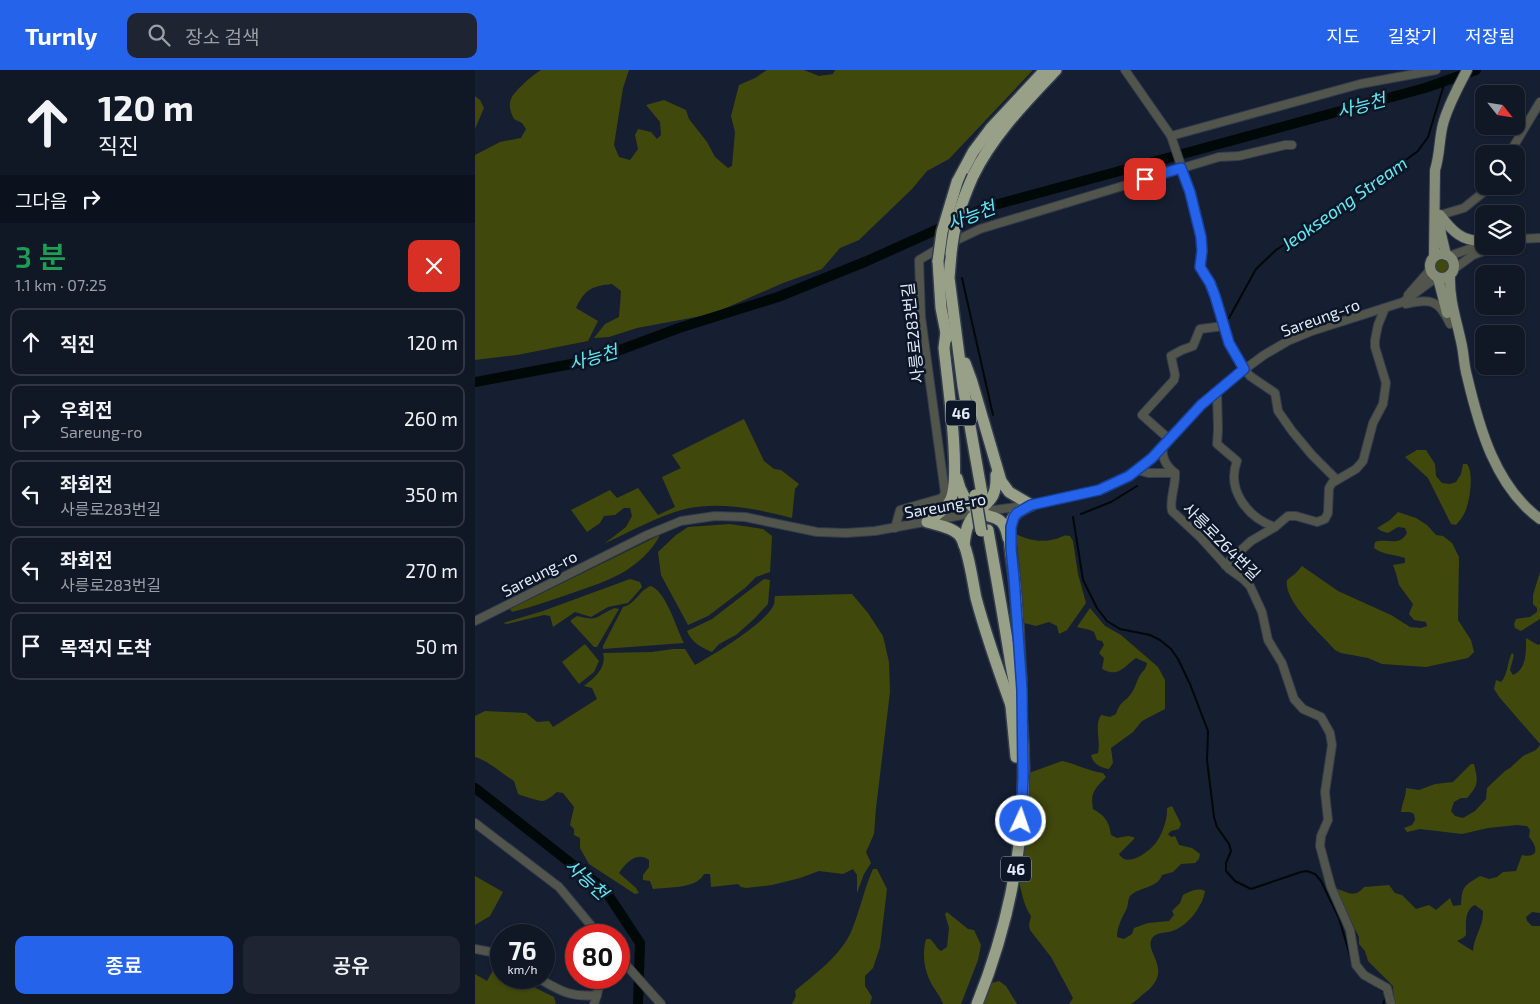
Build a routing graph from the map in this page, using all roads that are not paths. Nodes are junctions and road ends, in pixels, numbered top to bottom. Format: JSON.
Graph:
{"nodes":[{"id":1,"x":1045,"y":70,"type":"edge"},
{"id":2,"x":1056,"y":70,"type":"edge"},
{"id":3,"x":1125,"y":70,"type":"edge"},
{"id":4,"x":1436,"y":70,"type":"edge"},
{"id":5,"x":1467,"y":70,"type":"edge"},
{"id":6,"x":1540,"y":102,"type":"edge"},
{"id":7,"x":1171,"y":136,"type":"junction"},
{"id":8,"x":1292,"y":145,"type":"dead end"},
{"id":9,"x":1514,"y":145,"type":"edge"},
{"id":10,"x":1438,"y":160,"type":"junction"},
{"id":11,"x":1181,"y":168,"type":"junction"},
{"id":12,"x":1480,"y":195,"type":"edge"},
{"id":13,"x":1440,"y":215,"type":"junction"},
{"id":14,"x":1540,"y":238,"type":"edge"},
{"id":15,"x":1525,"y":239,"type":"edge"},
{"id":16,"x":1475,"y":240,"type":"edge"},
{"id":17,"x":1475,"y":247,"type":"edge"},
{"id":18,"x":1475,"y":253,"type":"edge"},
{"id":19,"x":1447,"y":256,"type":"junction"},
{"id":20,"x":1434,"y":258,"type":"junction"},
{"id":21,"x":1452,"y":272,"type":"junction"},
{"id":22,"x":1435,"y":275,"type":"junction"},
{"id":23,"x":1385,"y":308,"type":"junction"},
{"id":24,"x":1450,"y":324,"type":"junction"},
{"id":25,"x":1224,"y":326,"type":"junction"},
{"id":26,"x":946,"y":332,"type":"junction"},
{"id":27,"x":959,"y":348,"type":"junction"},
{"id":28,"x":1244,"y":369,"type":"junction"},
{"id":29,"x":1466,"y":374,"type":"junction"},
{"id":30,"x":1217,"y":391,"type":"junction"},
{"id":31,"x":1169,"y":439,"type":"junction"},
{"id":32,"x":1163,"y":446,"type":"junction"},
{"id":33,"x":996,"y":468,"type":"junction"},
{"id":34,"x":1137,"y":470,"type":"junction"},
{"id":35,"x":955,"y":472,"type":"junction"},
{"id":36,"x":1175,"y":473,"type":"junction"},
{"id":37,"x":1337,"y":480,"type":"junction"},
{"id":38,"x":979,"y":495,"type":"junction"},
{"id":39,"x":1031,"y":505,"type":"junction"},
{"id":40,"x":979,"y":512,"type":"junction"},
{"id":41,"x":1540,"y":519,"type":"edge"},
{"id":42,"x":927,"y":522,"type":"junction"},
{"id":43,"x":1275,"y":527,"type":"junction"},
{"id":44,"x":895,"y":528,"type":"junction"},
{"id":45,"x":985,"y":531,"type":"junction"},
{"id":46,"x":964,"y":545,"type":"junction"},
{"id":47,"x":1011,"y":549,"type":"junction"},
{"id":48,"x":1225,"y":565,"type":"junction"},
{"id":49,"x":475,"y":621,"type":"edge"},
{"id":50,"x":1012,"y":708,"type":"junction"},
{"id":51,"x":1022,"y":728,"type":"junction"},
{"id":52,"x":475,"y":823,"type":"edge"},
{"id":53,"x":590,"y":924,"type":"edge"},
{"id":54,"x":475,"y":949,"type":"edge"},
{"id":55,"x":490,"y":952,"type":"edge"},
{"id":56,"x":630,"y":971,"type":"edge"},
{"id":57,"x":555,"y":987,"type":"edge"},
{"id":58,"x":598,"y":989,"type":"edge"},
{"id":59,"x":597,"y":995,"type":"junction"},
{"id":60,"x":595,"y":1004,"type":"edge"},
{"id":61,"x":661,"y":1004,"type":"edge"},
{"id":62,"x":971,"y":1004,"type":"edge"},
{"id":63,"x":977,"y":1004,"type":"edge"},
{"id":64,"x":1391,"y":1004,"type":"edge"}],
"edges":[{"from":1,"to":26,"type":"highway","number":"46","bridge":true},
{"from":2,"to":27,"type":"highway","number":"46","bridge":true},
{"from":3,"to":7,"type":"street"},
{"from":4,"to":7,"type":"street"},
{"from":5,"to":10,"type":"main road"},
{"from":6,"to":9,"type":"street"},
{"from":7,"to":11,"type":"street"},
{"from":8,"to":11,"type":"street","name":"사릉로283번길"},
{"from":10,"to":13,"type":"main road"},
{"from":10,"to":20,"type":"main road"},
{"from":11,"to":25,"type":"street"},
{"from":11,"to":44,"type":"street","name":"사릉로283번길"},
{"from":12,"to":13,"type":"street"},
{"from":13,"to":16,"type":"main road"},
{"from":13,"to":19,"type":"main road"},
{"from":14,"to":15,"type":"street"},
{"from":17,"to":19,"type":"street"},
{"from":18,"to":21,"type":"street"},
{"from":19,"to":20,"type":"main road"},
{"from":19,"to":21,"type":"main road"},
{"from":20,"to":22,"type":"main road"},
{"from":21,"to":22,"type":"main road"},
{"from":21,"to":29,"type":"main road"},
{"from":22,"to":23,"type":"street","name":"Sareung-ro"},
{"from":22,"to":24,"type":"main road"},
{"from":23,"to":24,"type":"street"},
{"from":23,"to":28,"type":"street","name":"Sareung-ro"},
{"from":23,"to":37,"type":"street"},
{"from":24,"to":29,"type":"main road"},
{"from":25,"to":28,"type":"street"},
{"from":25,"to":31,"type":"street"},
{"from":26,"to":35,"type":"highway"},
{"from":26,"to":38,"type":"highway","number":"46"},
{"from":27,"to":33,"type":"highway"},
{"from":27,"to":38,"type":"highway","number":"46"},
{"from":28,"to":30,"type":"street","name":"Sareung-ro"},
{"from":28,"to":37,"type":"street"},
{"from":29,"to":41,"type":"main road"},
{"from":30,"to":31,"type":"street","name":"Sareung-ro"},
{"from":30,"to":43,"type":"street"},
{"from":31,"to":32,"type":"street","name":"Sareung-ro"},
{"from":32,"to":34,"type":"street","name":"Sareung-ro"},
{"from":32,"to":36,"type":"street"},
{"from":33,"to":39,"type":"highway"},
{"from":33,"to":40,"type":"highway"},
{"from":34,"to":36,"type":"street"},
{"from":34,"to":39,"type":"street","name":"Sareung-ro"},
{"from":35,"to":40,"type":"highway"},
{"from":35,"to":42,"type":"highway"},
{"from":36,"to":48,"type":"street","name":"사릉로264번길"},
{"from":37,"to":43,"type":"street"},
{"from":38,"to":45,"type":"highway","number":"46"},
{"from":39,"to":40,"type":"street","name":"Sareung-ro"},
{"from":39,"to":47,"type":"highway"},
{"from":40,"to":42,"type":"street","name":"Sareung-ro"},
{"from":40,"to":46,"type":"highway"},
{"from":40,"to":47,"type":"highway"},
{"from":42,"to":44,"type":"street","name":"Sareung-ro"},
{"from":42,"to":46,"type":"highway"},
{"from":43,"to":48,"type":"street"},
{"from":44,"to":49,"type":"street","name":"Sareung-ro"},
{"from":45,"to":50,"type":"highway","number":"46"},
{"from":45,"to":51,"type":"highway","number":"46"},
{"from":46,"to":50,"type":"highway"},
{"from":47,"to":51,"type":"highway"},
{"from":48,"to":64,"type":"street","name":"사릉로264번길"},
{"from":50,"to":62,"type":"highway","number":"46"},
{"from":51,"to":63,"type":"highway","number":"46"},
{"from":52,"to":53,"type":"street"},
{"from":54,"to":55,"type":"street"},
{"from":56,"to":61,"type":"street"},
{"from":57,"to":59,"type":"street"},
{"from":58,"to":59,"type":"street"},
{"from":59,"to":60,"type":"street"}]}
